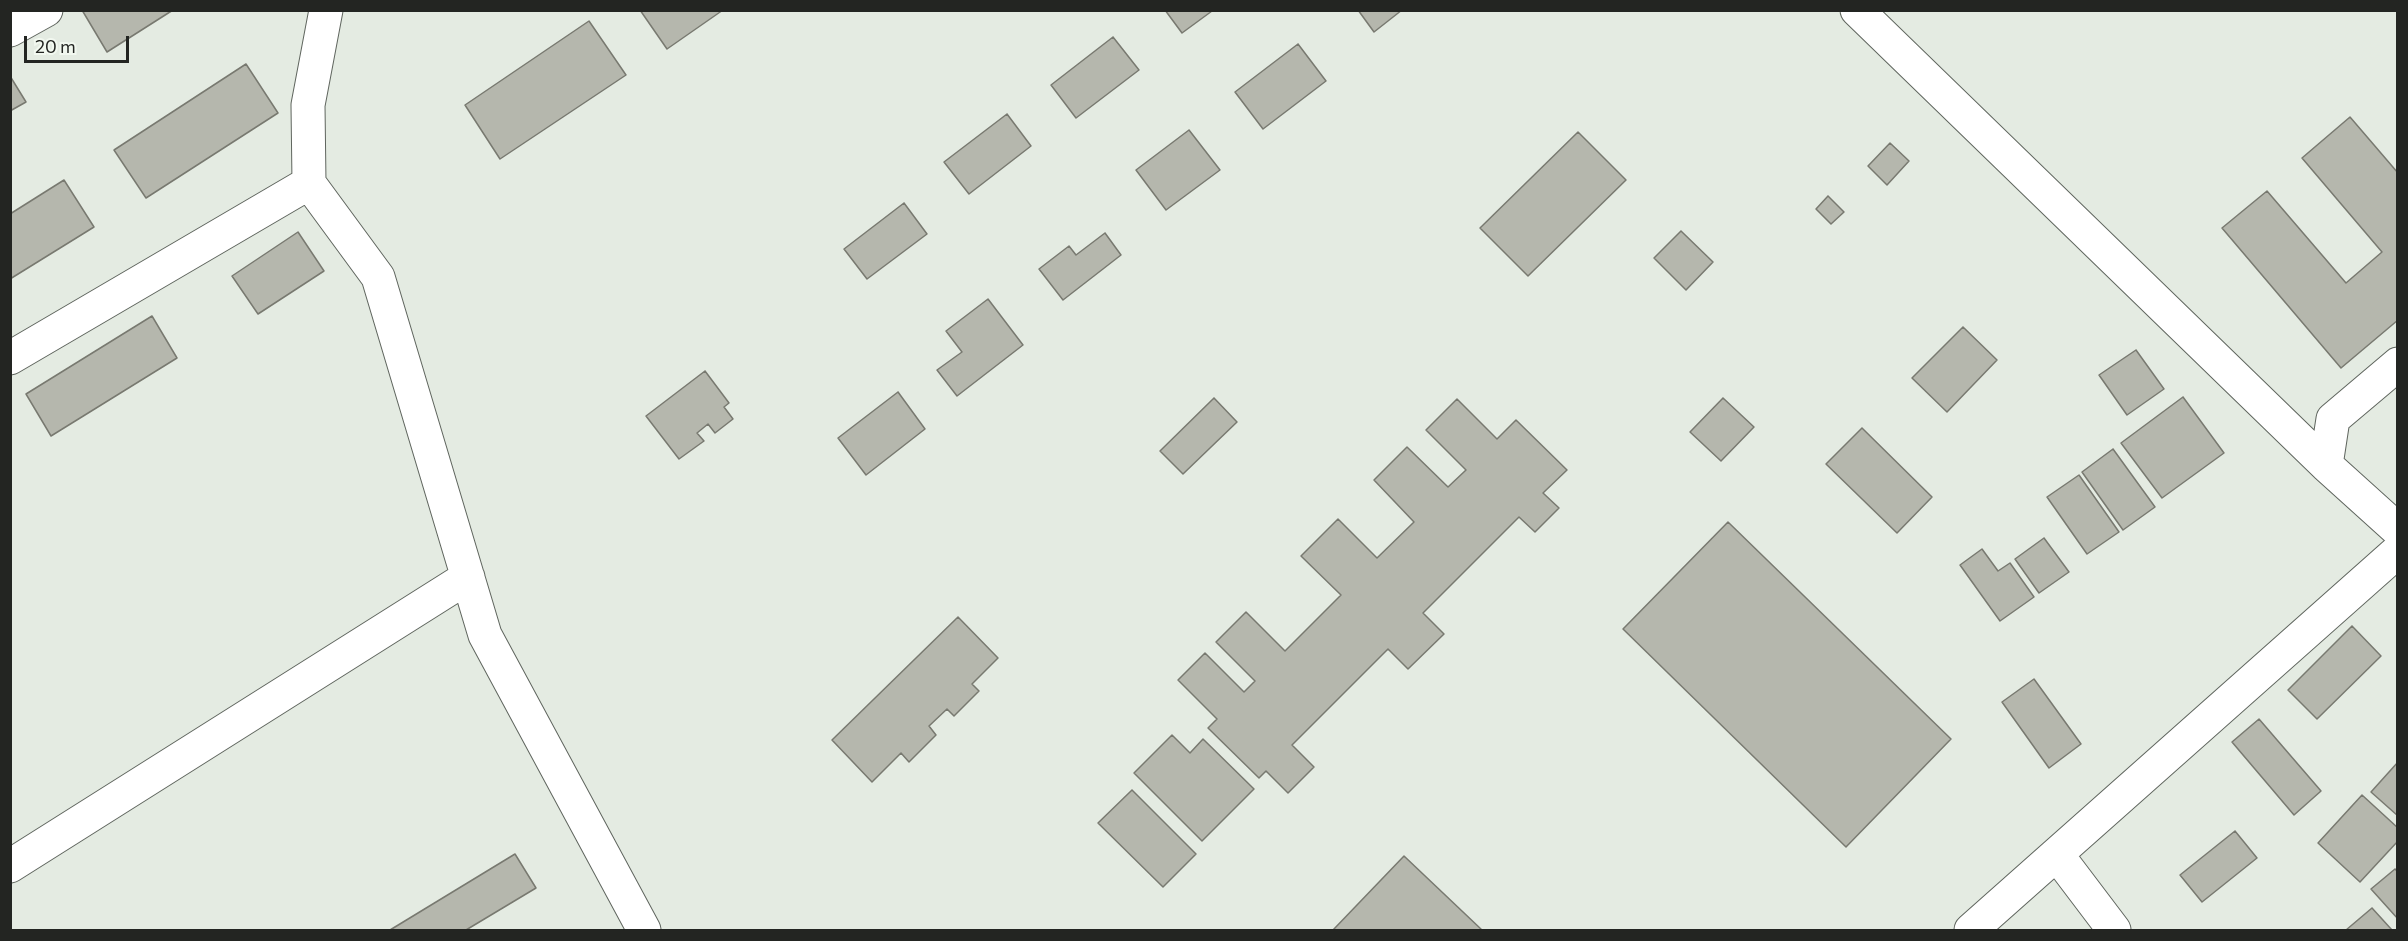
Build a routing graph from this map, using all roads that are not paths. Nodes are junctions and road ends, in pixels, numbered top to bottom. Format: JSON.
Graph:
{"nodes":[{"id":1,"x":46,"y":10,"type":"edge"},
{"id":2,"x":326,"y":10,"type":"edge"},
{"id":3,"x":1857,"y":10,"type":"edge"},
{"id":4,"x":10,"y":30,"type":"edge"},
{"id":5,"x":309,"y":183,"type":"junction"},
{"id":6,"x":10,"y":358,"type":"edge"},
{"id":7,"x":2397,"y":364,"type":"edge"},
{"id":8,"x":2326,"y":465,"type":"junction"},
{"id":9,"x":2397,"y":530,"type":"edge"},
{"id":10,"x":2397,"y":551,"type":"edge"},
{"id":11,"x":468,"y":577,"type":"junction"},
{"id":12,"x":2058,"y":856,"type":"junction"},
{"id":13,"x":10,"y":866,"type":"edge"},
{"id":14,"x":644,"y":930,"type":"edge"},
{"id":15,"x":1971,"y":930,"type":"edge"},
{"id":16,"x":2114,"y":930,"type":"edge"}],
"edges":[{"from":1,"to":4,"type":"street"},
{"from":2,"to":5,"type":"street"},
{"from":3,"to":8,"type":"street"},
{"from":5,"to":6,"type":"street"},
{"from":5,"to":11,"type":"street"},
{"from":7,"to":8,"type":"street"},
{"from":8,"to":9,"type":"street"},
{"from":10,"to":12,"type":"street"},
{"from":11,"to":13,"type":"street"},
{"from":11,"to":14,"type":"street"},
{"from":12,"to":15,"type":"street"},
{"from":12,"to":16,"type":"street"}]}
